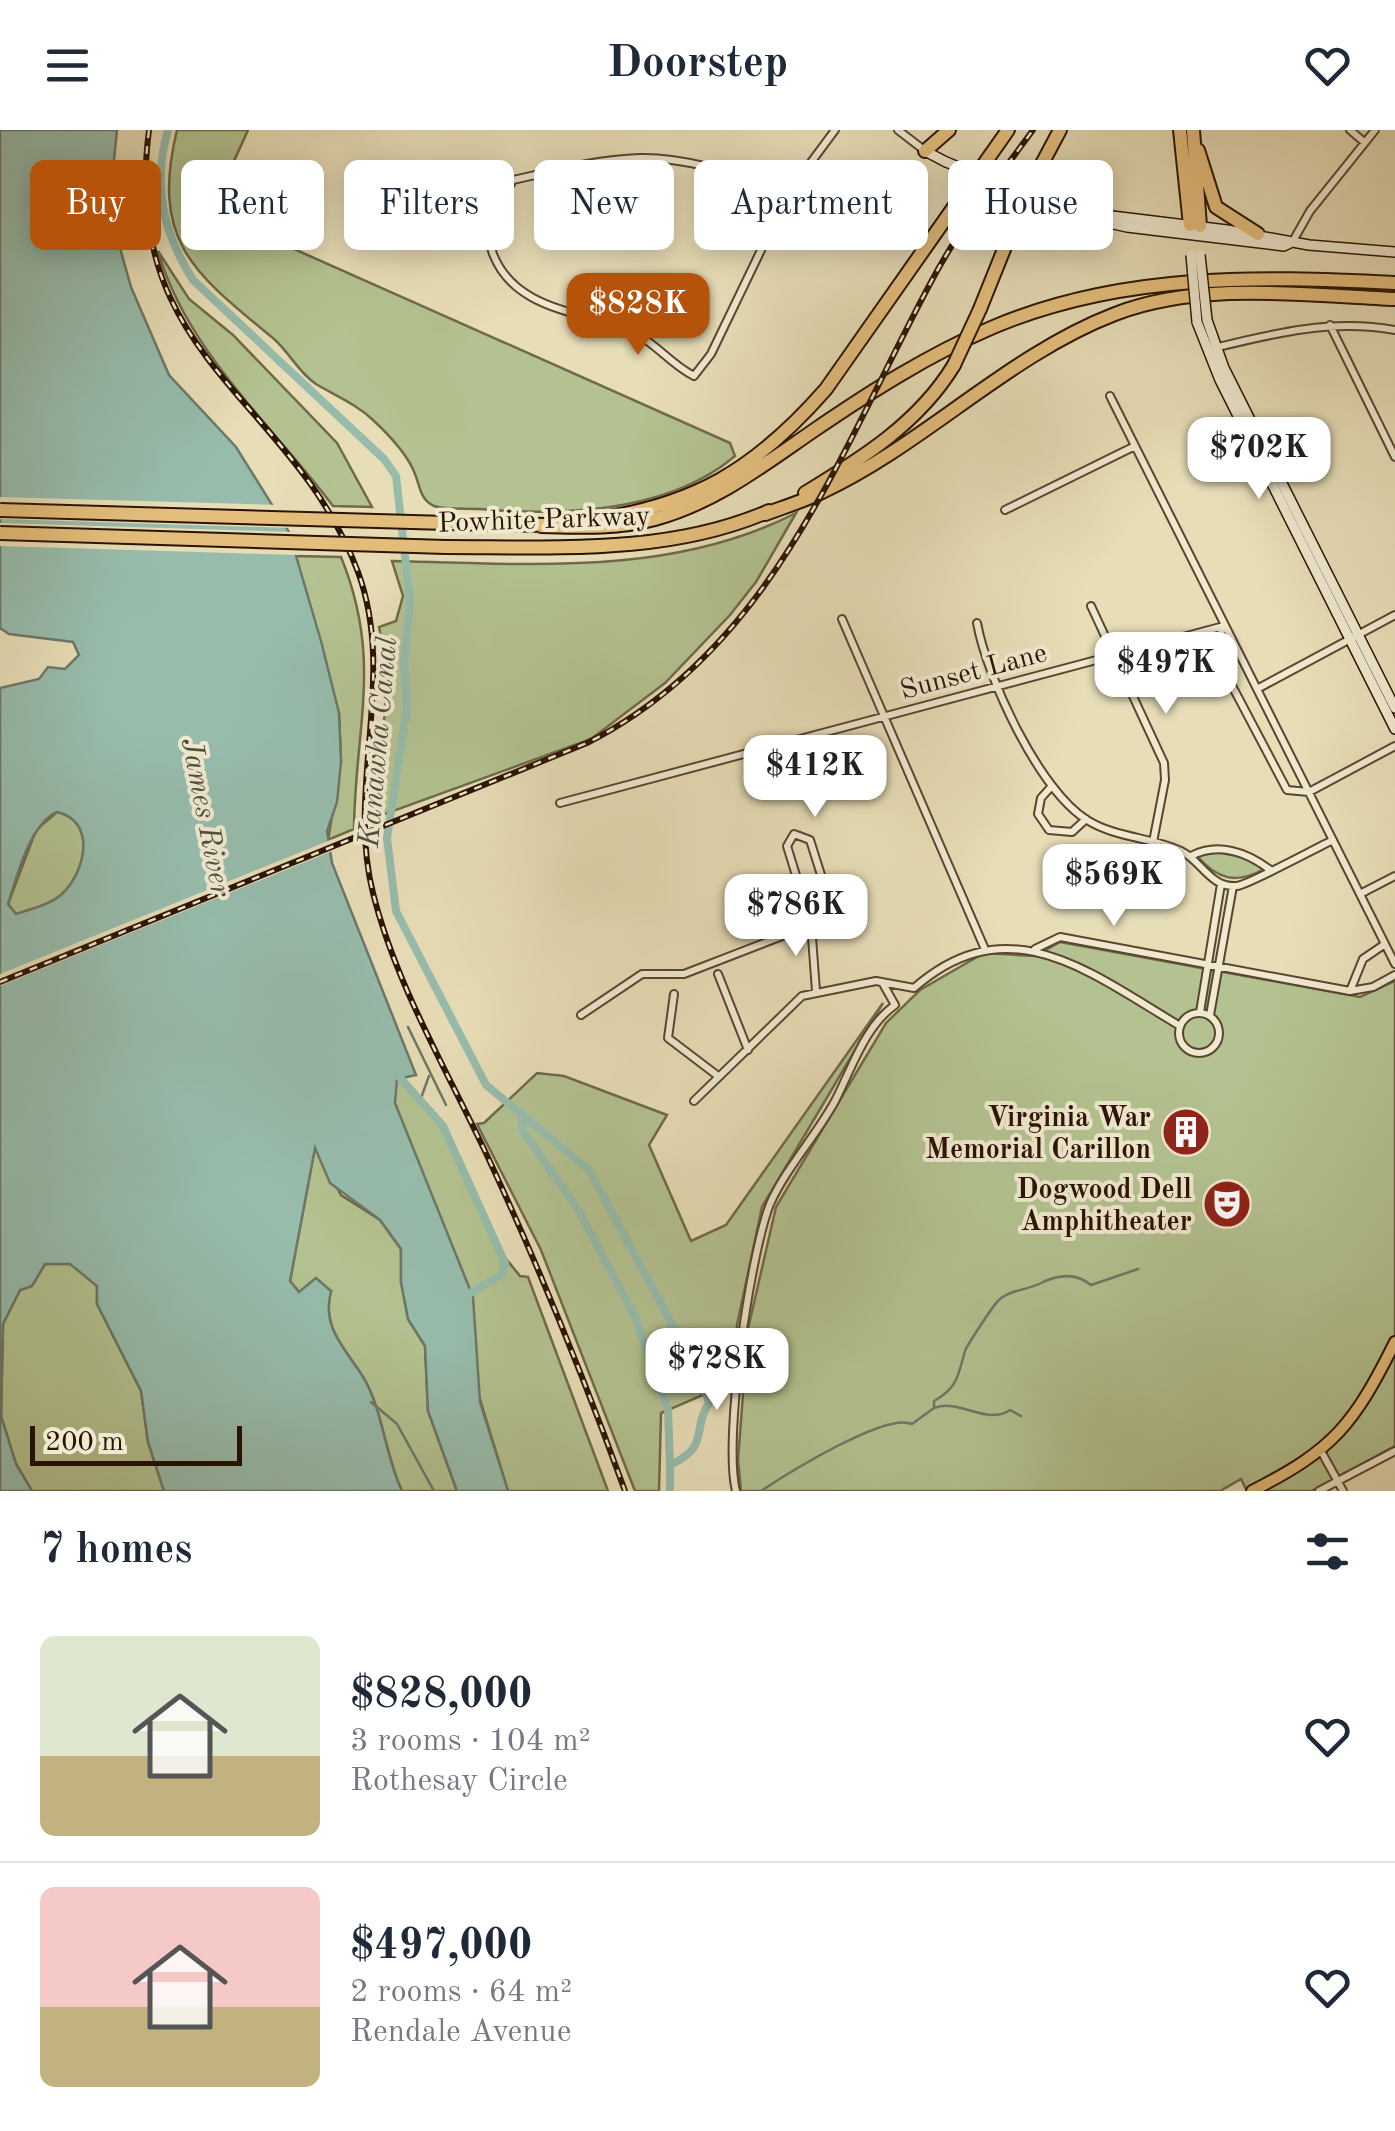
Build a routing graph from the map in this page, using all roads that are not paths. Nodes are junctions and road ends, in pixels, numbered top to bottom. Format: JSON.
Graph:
{"nodes":[{"id":1,"x":836,"y":130,"type":"edge"},
{"id":2,"x":898,"y":130,"type":"edge"},
{"id":3,"x":949,"y":130,"type":"edge"},
{"id":4,"x":1008,"y":130,"type":"edge"},
{"id":5,"x":1064,"y":130,"type":"edge"},
{"id":6,"x":1180,"y":130,"type":"edge"},
{"id":7,"x":1193,"y":130,"type":"edge"},
{"id":8,"x":1350,"y":130,"type":"edge"},
{"id":9,"x":1375,"y":130,"type":"edge"},
{"id":10,"x":1364,"y":142,"type":"junction"},
{"id":11,"x":1198,"y":150,"type":"junction"},
{"id":12,"x":925,"y":151,"type":"junction"},
{"id":13,"x":813,"y":160,"type":"edge"},
{"id":14,"x":694,"y":166,"type":"edge"},
{"id":15,"x":514,"y":183,"type":"edge"},
{"id":16,"x":1195,"y":230,"type":"junction"},
{"id":17,"x":1258,"y":234,"type":"junction"},
{"id":18,"x":1292,"y":242,"type":"junction"},
{"id":19,"x":492,"y":250,"type":"edge"},
{"id":20,"x":761,"y":250,"type":"edge"},
{"id":21,"x":1395,"y":252,"type":"edge"},
{"id":22,"x":1395,"y":284,"type":"edge"},
{"id":23,"x":1395,"y":299,"type":"edge"},
{"id":24,"x":1330,"y":325,"type":"junction"},
{"id":25,"x":1395,"y":330,"type":"edge"},
{"id":26,"x":1211,"y":348,"type":"junction"},
{"id":27,"x":1110,"y":396,"type":"dead end"},
{"id":28,"x":1134,"y":446,"type":"junction"},
{"id":29,"x":1395,"y":456,"type":"edge"},
{"id":30,"x":0,"y":510,"type":"edge"},
{"id":31,"x":1005,"y":510,"type":"dead end"},
{"id":32,"x":765,"y":514,"type":"junction"},
{"id":33,"x":541,"y":526,"type":"junction"},
{"id":34,"x":0,"y":533,"type":"edge"},
{"id":35,"x":1091,"y":606,"type":"dead end"},
{"id":36,"x":1395,"y":615,"type":"edge"},
{"id":37,"x":842,"y":619,"type":"dead end"},
{"id":38,"x":978,"y":623,"type":"dead end"},
{"id":39,"x":1224,"y":626,"type":"junction"},
{"id":40,"x":1354,"y":637,"type":"junction"},
{"id":41,"x":1116,"y":655,"type":"junction"},
{"id":42,"x":999,"y":684,"type":"junction"},
{"id":43,"x":1257,"y":689,"type":"junction"},
{"id":44,"x":1395,"y":708,"type":"edge"},
{"id":45,"x":886,"y":717,"type":"junction"},
{"id":46,"x":1395,"y":728,"type":"edge"},
{"id":47,"x":1395,"y":746,"type":"edge"},
{"id":48,"x":1052,"y":787,"type":"junction"},
{"id":49,"x":1309,"y":792,"type":"junction"},
{"id":50,"x":560,"y":803,"type":"dead end"},
{"id":51,"x":1086,"y":819,"type":"junction"},
{"id":52,"x":1333,"y":840,"type":"junction"},
{"id":53,"x":1153,"y":842,"type":"junction"},
{"id":54,"x":1191,"y":856,"type":"junction"},
{"id":55,"x":1268,"y":869,"type":"junction"},
{"id":56,"x":1395,"y":876,"type":"edge"},
{"id":57,"x":1221,"y":884,"type":"junction"},
{"id":58,"x":1233,"y":886,"type":"junction"},
{"id":59,"x":1360,"y":894,"type":"junction"},
{"id":60,"x":834,"y":916,"type":"junction"},
{"id":61,"x":811,"y":924,"type":"junction"},
{"id":62,"x":847,"y":925,"type":"dead end"},
{"id":63,"x":1385,"y":944,"type":"junction"},
{"id":64,"x":984,"y":947,"type":"junction"},
{"id":65,"x":1034,"y":949,"type":"junction"},
{"id":66,"x":1395,"y":964,"type":"edge"},
{"id":67,"x":1206,"y":966,"type":"junction"},
{"id":68,"x":1217,"y":967,"type":"junction"},
{"id":69,"x":718,"y":974,"type":"dead end"},
{"id":70,"x":1395,"y":975,"type":"edge"},
{"id":71,"x":882,"y":981,"type":"junction"},
{"id":72,"x":816,"y":991,"type":"junction"},
{"id":73,"x":1350,"y":991,"type":"junction"},
{"id":74,"x":674,"y":994,"type":"dead end"},
{"id":75,"x":1200,"y":1012,"type":"junction"},
{"id":76,"x":581,"y":1015,"type":"dead end"},
{"id":77,"x":1210,"y":1015,"type":"junction"},
{"id":78,"x":1180,"y":1026,"type":"junction"},
{"id":79,"x":748,"y":1050,"type":"junction"},
{"id":80,"x":718,"y":1076,"type":"junction"},
{"id":81,"x":694,"y":1101,"type":"dead end"},
{"id":82,"x":1395,"y":1342,"type":"edge"},
{"id":83,"x":1321,"y":1451,"type":"junction"},
{"id":84,"x":1395,"y":1451,"type":"edge"},
{"id":85,"x":1338,"y":1481,"type":"junction"},
{"id":86,"x":736,"y":1491,"type":"edge"},
{"id":87,"x":1252,"y":1491,"type":"edge"},
{"id":88,"x":1319,"y":1491,"type":"edge"},
{"id":89,"x":1343,"y":1491,"type":"edge"}],
"edges":[{"from":1,"to":13,"type":"street"},
{"from":2,"to":12,"type":"street"},
{"from":3,"to":12,"type":"highway"},
{"from":4,"to":33,"type":"highway","name":"Powhite Parkway"},
{"from":5,"to":32,"type":"highway","name":"Powhite Parkway","bridge":true},
{"from":6,"to":16,"type":"highway"},
{"from":7,"to":11,"type":"highway"},
{"from":8,"to":10,"type":"street"},
{"from":9,"to":10,"type":"street"},
{"from":10,"to":18,"type":"street"},
{"from":11,"to":16,"type":"highway"},
{"from":11,"to":17,"type":"highway"},
{"from":12,"to":16,"type":"street","bridge":true},
{"from":14,"to":15,"type":"street"},
{"from":16,"to":17,"type":"street"},
{"from":16,"to":18,"type":"street"},
{"from":16,"to":26,"type":"street","bridge":true},
{"from":17,"to":18,"type":"street"},
{"from":18,"to":21,"type":"street"},
{"from":19,"to":20,"type":"street"},
{"from":22,"to":33,"type":"highway"},
{"from":23,"to":32,"type":"highway"},
{"from":24,"to":25,"type":"street"},
{"from":24,"to":26,"type":"street"},
{"from":24,"to":29,"type":"street"},
{"from":26,"to":40,"type":"street"},
{"from":27,"to":28,"type":"street"},
{"from":28,"to":31,"type":"street"},
{"from":28,"to":39,"type":"street"},
{"from":30,"to":33,"type":"highway","name":"Powhite Parkway","bridge":true},
{"from":32,"to":34,"type":"highway","name":"Powhite Parkway","bridge":true},
{"from":35,"to":41,"type":"street"},
{"from":36,"to":40,"type":"street"},
{"from":37,"to":45,"type":"street"},
{"from":38,"to":42,"type":"street"},
{"from":39,"to":41,"type":"street","name":"Sunset Lane"},
{"from":39,"to":43,"type":"street"},
{"from":39,"to":49,"type":"street"},
{"from":40,"to":43,"type":"street"},
{"from":40,"to":44,"type":"street"},
{"from":40,"to":46,"type":"street"},
{"from":41,"to":42,"type":"street","name":"Sunset Lane"},
{"from":41,"to":53,"type":"street"},
{"from":42,"to":45,"type":"street","name":"Sunset Lane"},
{"from":42,"to":48,"type":"street"},
{"from":43,"to":49,"type":"street"},
{"from":45,"to":50,"type":"street","name":"Sunset Lane"},
{"from":45,"to":64,"type":"street"},
{"from":47,"to":49,"type":"street"},
{"from":48,"to":51,"type":"street"},
{"from":48,"to":51,"type":"street"},
{"from":49,"to":52,"type":"street"},
{"from":51,"to":53,"type":"street"},
{"from":52,"to":55,"type":"street"},
{"from":52,"to":59,"type":"street"},
{"from":53,"to":54,"type":"street"},
{"from":54,"to":55,"type":"street"},
{"from":54,"to":57,"type":"street"},
{"from":55,"to":58,"type":"street"},
{"from":56,"to":59,"type":"street"},
{"from":57,"to":58,"type":"street"},
{"from":57,"to":67,"type":"street"},
{"from":58,"to":68,"type":"street"},
{"from":59,"to":63,"type":"street"},
{"from":60,"to":61,"type":"street"},
{"from":60,"to":61,"type":"street"},
{"from":60,"to":62,"type":"street"},
{"from":61,"to":72,"type":"street"},
{"from":61,"to":76,"type":"street"},
{"from":63,"to":66,"type":"street"},
{"from":63,"to":73,"type":"street"},
{"from":64,"to":65,"type":"street"},
{"from":64,"to":71,"type":"street"},
{"from":65,"to":67,"type":"street"},
{"from":65,"to":78,"type":"street"},
{"from":67,"to":68,"type":"street"},
{"from":67,"to":75,"type":"street"},
{"from":68,"to":73,"type":"street"},
{"from":68,"to":77,"type":"street"},
{"from":69,"to":79,"type":"street"},
{"from":70,"to":73,"type":"street"},
{"from":71,"to":72,"type":"street"},
{"from":71,"to":86,"type":"street"},
{"from":72,"to":79,"type":"street"},
{"from":74,"to":80,"type":"street"},
{"from":75,"to":77,"type":"street"},
{"from":75,"to":78,"type":"street"},
{"from":77,"to":78,"type":"street"},
{"from":79,"to":80,"type":"street"},
{"from":80,"to":81,"type":"street"},
{"from":82,"to":83,"type":"main road"},
{"from":83,"to":85,"type":"street"},
{"from":83,"to":87,"type":"main road"},
{"from":84,"to":85,"type":"street"},
{"from":85,"to":88,"type":"street"},
{"from":85,"to":89,"type":"street"}]}
